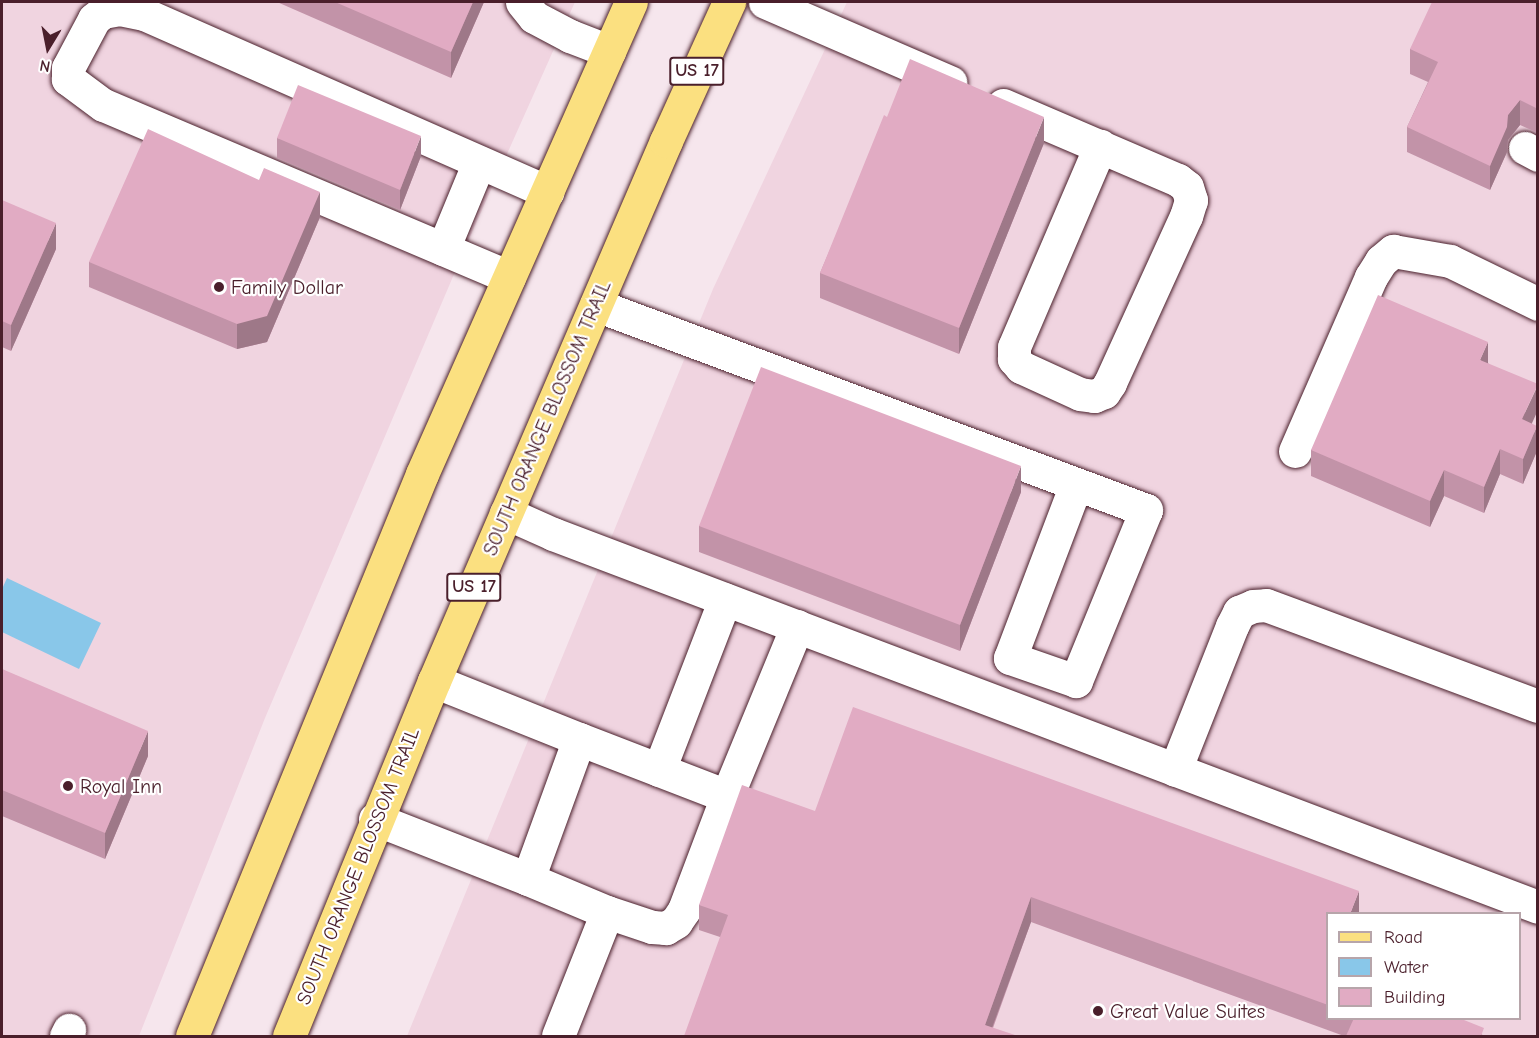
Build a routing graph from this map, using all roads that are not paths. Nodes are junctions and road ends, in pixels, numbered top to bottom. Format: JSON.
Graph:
{"nodes":[{"id":1,"x":522,"y":2,"type":"edge"},
{"id":2,"x":631,"y":2,"type":"edge"},
{"id":3,"x":729,"y":2,"type":"edge"},
{"id":4,"x":765,"y":2,"type":"edge"},
{"id":5,"x":609,"y":51,"type":"junction"},
{"id":6,"x":1100,"y":146,"type":"junction"},
{"id":7,"x":479,"y":162,"type":"junction"},
{"id":8,"x":548,"y":192,"type":"junction"},
{"id":9,"x":443,"y":249,"type":"junction"},
{"id":10,"x":510,"y":277,"type":"junction"},
{"id":11,"x":1538,"y":304,"type":"edge"},
{"id":12,"x":596,"y":305,"type":"junction"},
{"id":13,"x":1294,"y":451,"type":"dead end"},
{"id":14,"x":1076,"y":484,"type":"junction"},
{"id":15,"x":506,"y":513,"type":"junction"},
{"id":16,"x":725,"y":599,"type":"junction"},
{"id":17,"x":797,"y":626,"type":"junction"},
{"id":18,"x":434,"y":681,"type":"junction"},
{"id":19,"x":1538,"y":706,"type":"edge"},
{"id":20,"x":579,"y":739,"type":"junction"},
{"id":21,"x":658,"y":770,"type":"junction"},
{"id":22,"x":1175,"y":770,"type":"junction"},
{"id":23,"x":728,"y":796,"type":"junction"},
{"id":24,"x":375,"y":819,"type":"junction"},
{"id":25,"x":528,"y":879,"type":"junction"},
{"id":26,"x":1538,"y":907,"type":"edge"},
{"id":27,"x":607,"y":912,"type":"junction"},
{"id":28,"x":192,"y":1036,"type":"edge"},
{"id":29,"x":289,"y":1036,"type":"edge"},
{"id":30,"x":558,"y":1036,"type":"edge"}],
"edges":[{"from":1,"to":5,"type":"lane"},
{"from":2,"to":5,"type":"main road"},
{"from":3,"to":12,"type":"main road","name":"SOUTH ORANGE BLOSSOM TRAIL","number":"US 17"},
{"from":4,"to":6,"type":"lane"},
{"from":5,"to":8,"type":"main road"},
{"from":6,"to":6,"type":"lane"},
{"from":7,"to":8,"type":"lane"},
{"from":7,"to":9,"type":"lane"},
{"from":7,"to":9,"type":"lane"},
{"from":8,"to":10,"type":"main road"},
{"from":9,"to":10,"type":"lane"},
{"from":10,"to":28,"type":"main road"},
{"from":11,"to":13,"type":"lane"},
{"from":12,"to":14,"type":"lane"},
{"from":12,"to":15,"type":"main road","name":"SOUTH ORANGE BLOSSOM TRAIL","number":"US 17"},
{"from":14,"to":14,"type":"lane"},
{"from":15,"to":16,"type":"lane"},
{"from":15,"to":18,"type":"main road","name":"SOUTH ORANGE BLOSSOM TRAIL","number":"US 17"},
{"from":16,"to":17,"type":"lane"},
{"from":16,"to":21,"type":"lane"},
{"from":17,"to":22,"type":"lane"},
{"from":17,"to":23,"type":"lane"},
{"from":18,"to":20,"type":"lane"},
{"from":18,"to":24,"type":"main road","name":"SOUTH ORANGE BLOSSOM TRAIL","number":"US 17"},
{"from":19,"to":22,"type":"lane"},
{"from":20,"to":21,"type":"lane"},
{"from":20,"to":25,"type":"lane"},
{"from":21,"to":23,"type":"lane"},
{"from":22,"to":26,"type":"lane"},
{"from":23,"to":27,"type":"lane"},
{"from":24,"to":25,"type":"lane"},
{"from":24,"to":29,"type":"main road","name":"SOUTH ORANGE BLOSSOM TRAIL","number":"US 17"},
{"from":25,"to":27,"type":"lane"},
{"from":27,"to":30,"type":"lane"}]}
